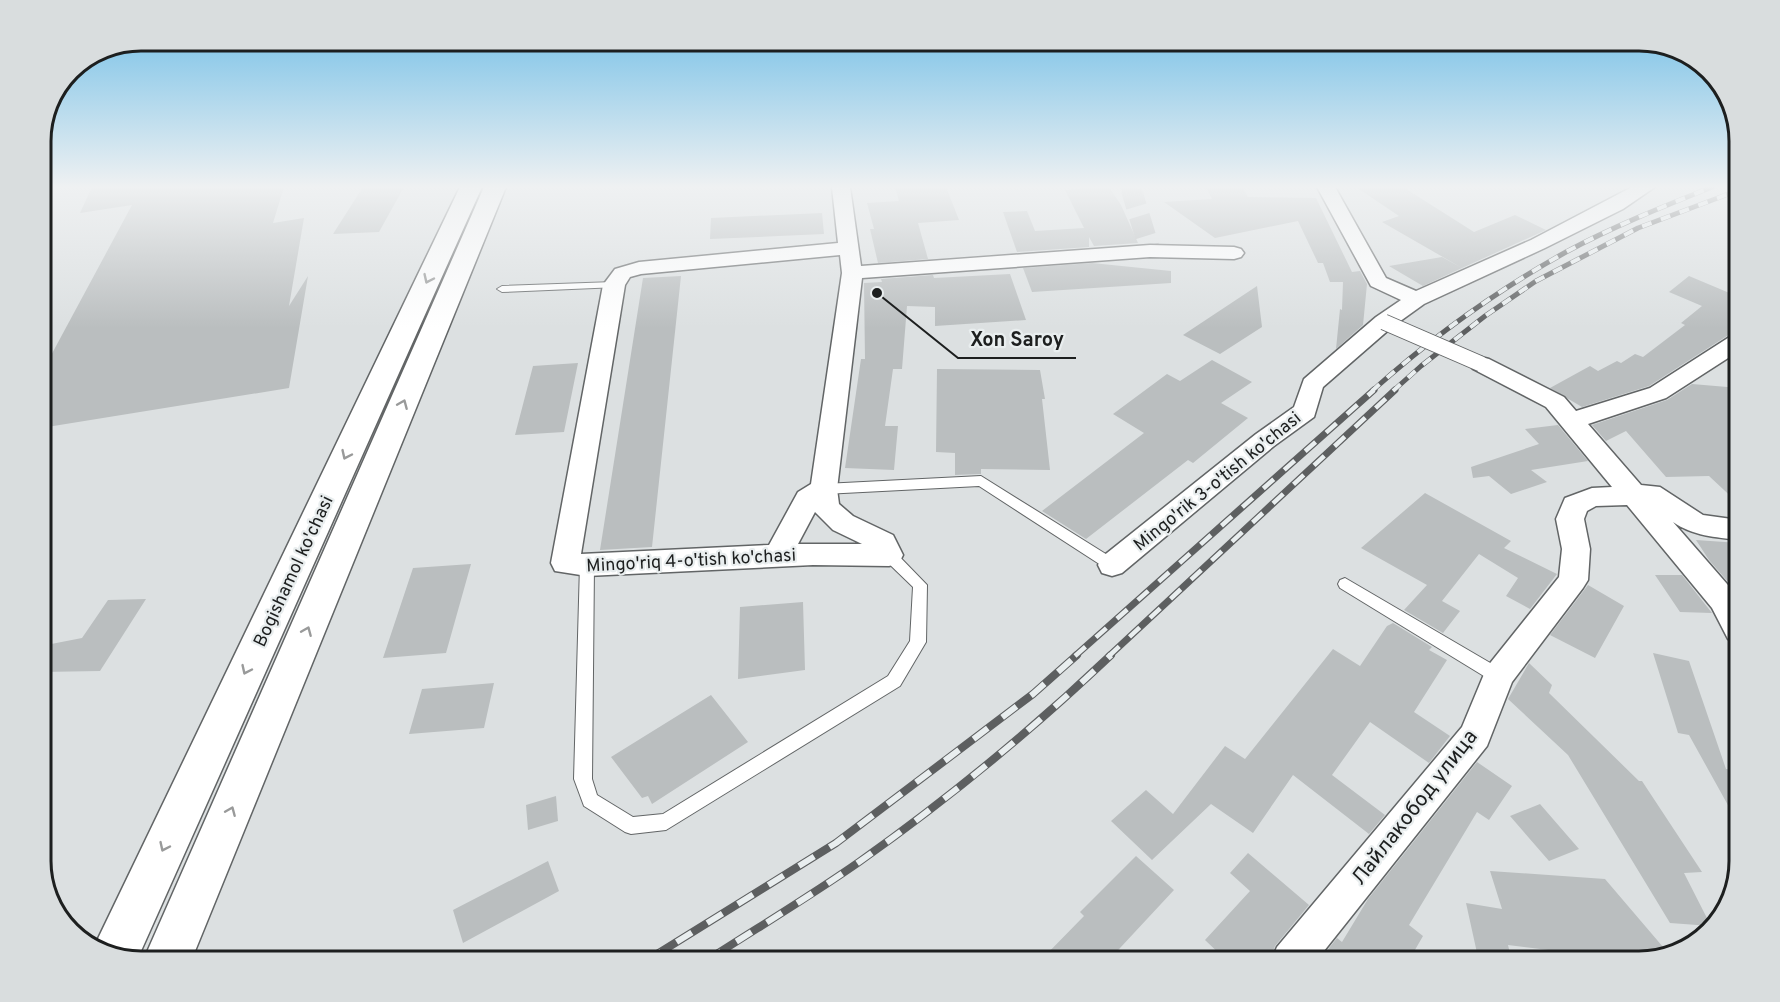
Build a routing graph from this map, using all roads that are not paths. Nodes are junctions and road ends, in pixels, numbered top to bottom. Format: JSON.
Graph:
{"nodes":[{"id":1,"x":449,"y":234,"type":"edge"},
{"id":2,"x":475,"y":234,"type":"edge"},
{"id":3,"x":846,"y":234,"type":"edge"},
{"id":4,"x":1352,"y":234,"type":"edge"},
{"id":5,"x":1558,"y":234,"type":"edge"},
{"id":6,"x":848,"y":248,"type":"junction"},
{"id":7,"x":1234,"y":253,"type":"dead end"},
{"id":8,"x":852,"y":273,"type":"junction"},
{"id":9,"x":614,"y":285,"type":"junction"},
{"id":10,"x":502,"y":289,"type":"dead end"},
{"id":11,"x":1416,"y":300,"type":"junction"},
{"id":12,"x":1384,"y":322,"type":"junction"},
{"id":13,"x":1729,"y":348,"type":"edge"},
{"id":14,"x":1481,"y":364,"type":"joint"},
{"id":15,"x":1572,"y":421,"type":"junction"},
{"id":16,"x":824,"y":489,"type":"junction"},
{"id":17,"x":1631,"y":493,"type":"junction"},
{"id":18,"x":1729,"y":529,"type":"edge"},
{"id":19,"x":889,"y":555,"type":"junction"},
{"id":20,"x":777,"y":557,"type":"junction"},
{"id":21,"x":587,"y":565,"type":"junction"},
{"id":22,"x":1112,"y":565,"type":"joint"},
{"id":23,"x":1345,"y":585,"type":"dead end"},
{"id":24,"x":1729,"y":611,"type":"edge"},
{"id":25,"x":1498,"y":676,"type":"junction"},
{"id":26,"x":118,"y":948,"type":"edge"},
{"id":27,"x":172,"y":951,"type":"edge"},
{"id":28,"x":1300,"y":951,"type":"edge"}],
"edges":[{"from":1,"to":26,"type":"main road","name":"Bogishamol ko'chasi","one_way":true},
{"from":27,"to":2,"type":"main road","name":"Bogishamol ko'chasi","one_way":true},
{"from":3,"to":6,"type":"street"},
{"from":4,"to":11,"type":"street"},
{"from":5,"to":11,"type":"street","name":"Mingo'rik 3-o'tish ko'chasi"},
{"from":6,"to":8,"type":"street"},
{"from":6,"to":9,"type":"street"},
{"from":7,"to":8,"type":"street"},
{"from":8,"to":16,"type":"street"},
{"from":9,"to":10,"type":"lane"},
{"from":9,"to":21,"type":"street","name":"Mingo'riq 4-o'tish ko'chasi"},
{"from":11,"to":12,"type":"street","name":"Mingo'rik 3-o'tish ko'chasi"},
{"from":12,"to":14,"type":"street","bridge":true},
{"from":12,"to":22,"type":"street","name":"Mingo'rik 3-o'tish ko'chasi"},
{"from":13,"to":15,"type":"street"},
{"from":14,"to":15,"type":"street"},
{"from":15,"to":17,"type":"street"},
{"from":16,"to":19,"type":"street"},
{"from":16,"to":20,"type":"street"},
{"from":16,"to":22,"type":"lane"},
{"from":17,"to":18,"type":"street","name":"Лайлакобод улица"},
{"from":17,"to":24,"type":"street"},
{"from":17,"to":25,"type":"street","name":"Лайлакобод улица"},
{"from":19,"to":20,"type":"street","name":"Mingo'riq 4-o'tish ko'chasi"},
{"from":19,"to":21,"type":"lane"},
{"from":20,"to":21,"type":"street","name":"Mingo'riq 4-o'tish ko'chasi"},
{"from":23,"to":25,"type":"lane"},
{"from":25,"to":28,"type":"street","name":"Лайлакобод улица"}]}
